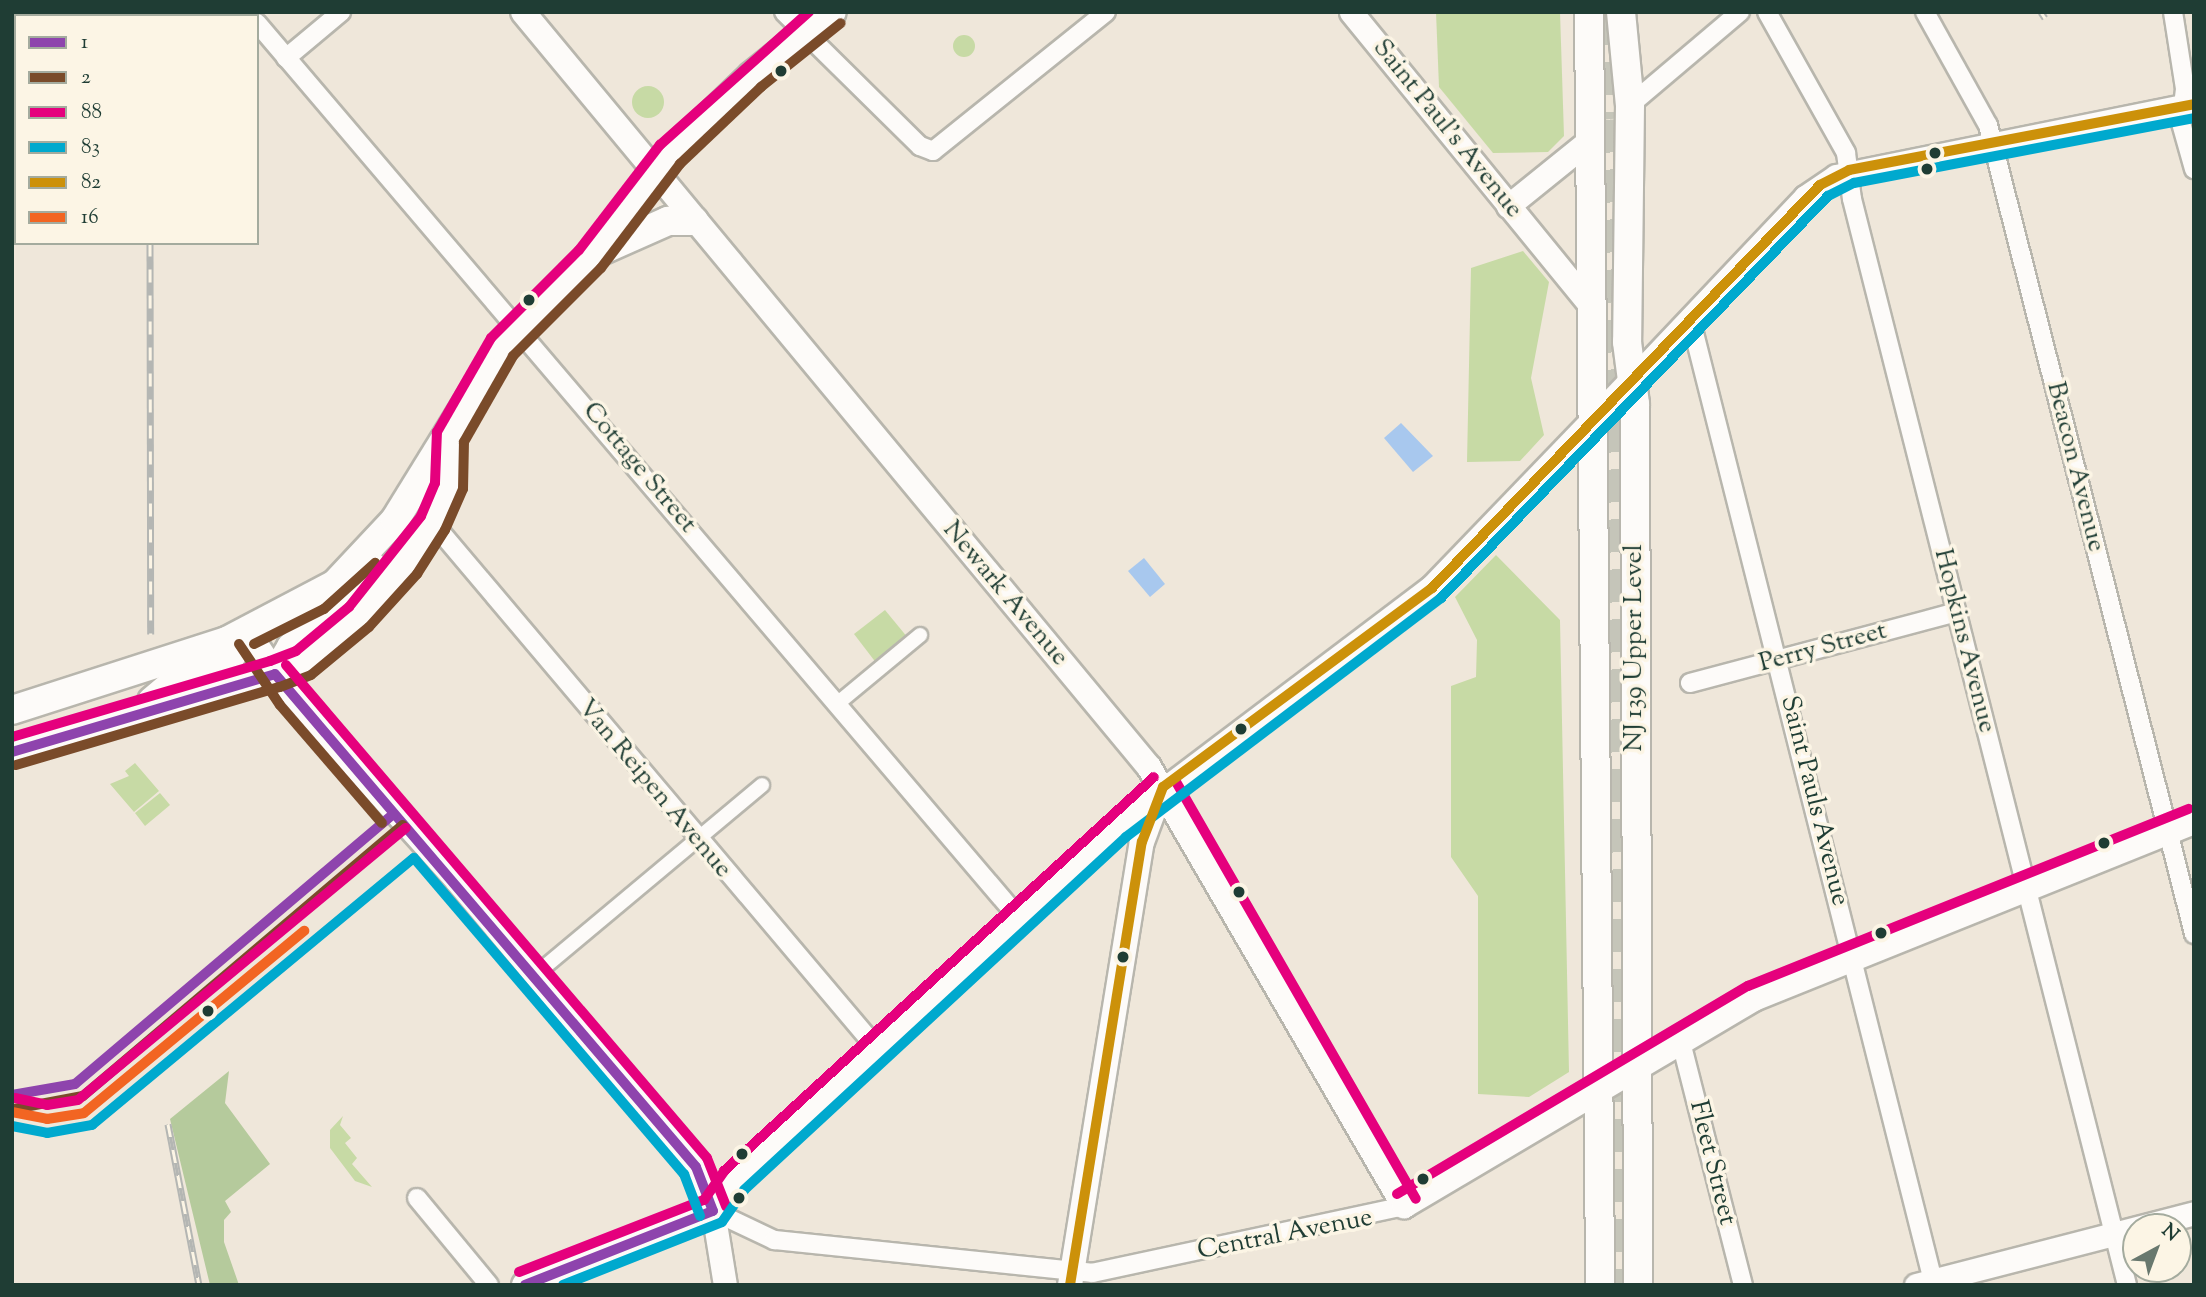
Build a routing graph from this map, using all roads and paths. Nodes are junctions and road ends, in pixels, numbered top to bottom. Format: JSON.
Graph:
{"nodes":[{"id":1,"x":341,"y":12,"type":"edge"},
{"id":2,"x":523,"y":12,"type":"edge"},
{"id":3,"x":784,"y":12,"type":"edge"},
{"id":4,"x":832,"y":12,"type":"edge"},
{"id":5,"x":1106,"y":12,"type":"edge"},
{"id":6,"x":1351,"y":12,"type":"edge"},
{"id":7,"x":1590,"y":12,"type":"edge"},
{"id":8,"x":1621,"y":12,"type":"edge"},
{"id":9,"x":1740,"y":12,"type":"edge"},
{"id":10,"x":1768,"y":12,"type":"edge"},
{"id":11,"x":1925,"y":12,"type":"edge"},
{"id":12,"x":2172,"y":12,"type":"edge"},
{"id":13,"x":259,"y":25,"type":"edge"},
{"id":14,"x":806,"y":33,"type":"junction"},
{"id":15,"x":286,"y":58,"type":"junction"},
{"id":16,"x":1630,"y":105,"type":"junction"},
{"id":17,"x":2188,"y":106,"type":"edge"},
{"id":18,"x":1591,"y":139,"type":"junction"},
{"id":19,"x":1992,"y":143,"type":"junction"},
{"id":20,"x":2194,"y":169,"type":"edge"},
{"id":21,"x":1849,"y":170,"type":"junction"},
{"id":22,"x":656,"y":172,"type":"junction"},
{"id":23,"x":1508,"y":206,"type":"junction"},
{"id":24,"x":694,"y":221,"type":"junction"},
{"id":25,"x":596,"y":253,"type":"junction"},
{"id":26,"x":1593,"y":309,"type":"junction"},
{"id":27,"x":1690,"y":317,"type":"junction"},
{"id":28,"x":519,"y":330,"type":"junction"},
{"id":29,"x":1633,"y":378,"type":"junction"},
{"id":30,"x":1593,"y":421,"type":"junction"},
{"id":31,"x":450,"y":438,"type":"junction"},
{"id":32,"x":395,"y":520,"type":"junction"},
{"id":33,"x":433,"y":523,"type":"junction"},
{"id":34,"x":1956,"y":612,"type":"junction"},
{"id":35,"x":248,"y":632,"type":"junction"},
{"id":36,"x":920,"y":635,"type":"dead end"},
{"id":37,"x":1780,"y":660,"type":"junction"},
{"id":38,"x":275,"y":674,"type":"junction"},
{"id":39,"x":1690,"y":683,"type":"dead end"},
{"id":40,"x":837,"y":704,"type":"junction"},
{"id":41,"x":142,"y":709,"type":"junction"},
{"id":42,"x":12,"y":710,"type":"edge"},
{"id":43,"x":12,"y":752,"type":"edge"},
{"id":44,"x":762,"y":785,"type":"dead end"},
{"id":45,"x":1163,"y":787,"type":"junction"},
{"id":46,"x":2194,"y":822,"type":"edge"},
{"id":47,"x":2168,"y":833,"type":"junction"},
{"id":48,"x":696,"y":840,"type":"junction"},
{"id":49,"x":2027,"y":888,"type":"junction"},
{"id":50,"x":1017,"y":916,"type":"junction"},
{"id":51,"x":2194,"y":934,"type":"edge"},
{"id":52,"x":1853,"y":958,"type":"junction"},
{"id":53,"x":535,"y":975,"type":"junction"},
{"id":54,"x":1681,"y":1042,"type":"junction"},
{"id":55,"x":879,"y":1051,"type":"junction"},
{"id":56,"x":1639,"y":1068,"type":"junction"},
{"id":57,"x":1598,"y":1091,"type":"junction"},
{"id":58,"x":417,"y":1198,"type":"dead end"},
{"id":59,"x":1404,"y":1206,"type":"junction"},
{"id":60,"x":713,"y":1211,"type":"junction"},
{"id":61,"x":2194,"y":1213,"type":"edge"},
{"id":62,"x":2113,"y":1232,"type":"junction"},
{"id":63,"x":1071,"y":1278,"type":"edge"},
{"id":64,"x":1928,"y":1283,"type":"edge"},
{"id":65,"x":489,"y":1285,"type":"edge"},
{"id":66,"x":524,"y":1285,"type":"edge"},
{"id":67,"x":726,"y":1285,"type":"edge"},
{"id":68,"x":1600,"y":1285,"type":"edge"},
{"id":69,"x":1638,"y":1285,"type":"edge"},
{"id":70,"x":1743,"y":1285,"type":"edge"},
{"id":71,"x":2127,"y":1285,"type":"edge"}],
"edges":[{"from":1,"to":15,"type":"street"},
{"from":2,"to":22,"type":"main road","name":"Newark Avenue"},
{"from":3,"to":14,"type":"street"},
{"from":4,"to":14,"type":"main road"},
{"from":5,"to":14,"type":"street"},
{"from":6,"to":23,"type":"street","name":"Saint Paul's Avenue"},
{"from":7,"to":18,"type":"main road","name":"NJ 139 Upper Level"},
{"from":8,"to":16,"type":"main road","name":"NJ 139 Upper Level"},
{"from":9,"to":16,"type":"street"},
{"from":10,"to":21,"type":"street","name":"Hopkins Avenue"},
{"from":11,"to":19,"type":"street","name":"Beacon Avenue"},
{"from":12,"to":17,"type":"street"},
{"from":13,"to":15,"type":"street","name":"Cottage Street"},
{"from":14,"to":22,"type":"main road"},
{"from":15,"to":28,"type":"street","name":"Cottage Street"},
{"from":16,"to":29,"type":"main road","name":"NJ 139 Upper Level"},
{"from":17,"to":19,"type":"street"},
{"from":17,"to":20,"type":"street"},
{"from":18,"to":23,"type":"street"},
{"from":18,"to":26,"type":"main road","name":"NJ 139 Upper Level"},
{"from":19,"to":21,"type":"street"},
{"from":19,"to":47,"type":"street","name":"Beacon Avenue"},
{"from":21,"to":27,"type":"street"},
{"from":21,"to":34,"type":"street","name":"Hopkins Avenue"},
{"from":22,"to":24,"type":"main road","name":"Newark Avenue"},
{"from":22,"to":25,"type":"main road"},
{"from":23,"to":26,"type":"street","name":"Saint Paul's Avenue"},
{"from":24,"to":25,"type":"main road"},
{"from":24,"to":45,"type":"main road","name":"Newark Avenue"},
{"from":25,"to":28,"type":"main road"},
{"from":26,"to":30,"type":"main road","name":"NJ 139 Upper Level"},
{"from":27,"to":29,"type":"street"},
{"from":27,"to":37,"type":"street","name":"Saint Pauls Avenue"},
{"from":28,"to":31,"type":"main road"},
{"from":28,"to":40,"type":"street","name":"Cottage Street"},
{"from":29,"to":30,"type":"main road"},
{"from":29,"to":56,"type":"main road","name":"NJ 139 Upper Level"},
{"from":30,"to":45,"type":"main road"},
{"from":30,"to":57,"type":"main road","name":"NJ 139 Upper Level"},
{"from":31,"to":32,"type":"main road"},
{"from":31,"to":33,"type":"main road"},
{"from":32,"to":35,"type":"main road"},
{"from":32,"to":38,"type":"main road"},
{"from":33,"to":38,"type":"main road"},
{"from":33,"to":48,"type":"street","name":"Van Reipen Avenue"},
{"from":34,"to":37,"type":"street","name":"Perry Street"},
{"from":34,"to":49,"type":"street","name":"Hopkins Avenue"},
{"from":35,"to":38,"type":"street"},
{"from":35,"to":41,"type":"main road"},
{"from":35,"to":42,"type":"main road"},
{"from":36,"to":40,"type":"street"},
{"from":37,"to":39,"type":"street","name":"Perry Street"},
{"from":37,"to":52,"type":"street","name":"Saint Pauls Avenue"},
{"from":38,"to":41,"type":"main road"},
{"from":38,"to":53,"type":"street"},
{"from":40,"to":50,"type":"street","name":"Cottage Street"},
{"from":41,"to":43,"type":"main road"},
{"from":44,"to":48,"type":"street"},
{"from":45,"to":50,"type":"main road"},
{"from":45,"to":59,"type":"main road","name":"Newark Avenue"},
{"from":45,"to":63,"type":"main road"},
{"from":46,"to":47,"type":"main road","name":"Central Avenue"},
{"from":47,"to":49,"type":"main road","name":"Central Avenue"},
{"from":47,"to":51,"type":"street","name":"Beacon Avenue"},
{"from":48,"to":53,"type":"street"},
{"from":48,"to":55,"type":"street","name":"Van Reipen Avenue"},
{"from":49,"to":52,"type":"main road","name":"Central Avenue"},
{"from":49,"to":62,"type":"street","name":"Hopkins Avenue"},
{"from":50,"to":55,"type":"main road"},
{"from":52,"to":54,"type":"main road","name":"Central Avenue"},
{"from":52,"to":64,"type":"street","name":"Saint Pauls Avenue"},
{"from":53,"to":60,"type":"street"},
{"from":54,"to":56,"type":"main road","name":"Central Avenue"},
{"from":54,"to":70,"type":"street","name":"Fleet Street"},
{"from":55,"to":60,"type":"main road"},
{"from":56,"to":57,"type":"main road","name":"Central Avenue"},
{"from":56,"to":69,"type":"main road","name":"NJ 139 Upper Level"},
{"from":57,"to":59,"type":"main road","name":"Central Avenue"},
{"from":57,"to":68,"type":"main road","name":"NJ 139 Upper Level"},
{"from":58,"to":65,"type":"street"},
{"from":59,"to":63,"type":"street","name":"Central Avenue"},
{"from":60,"to":63,"type":"street","name":"Central Avenue"},
{"from":60,"to":66,"type":"main road"},
{"from":60,"to":67,"type":"street"},
{"from":61,"to":62,"type":"street"},
{"from":62,"to":64,"type":"street"},
{"from":62,"to":71,"type":"street","name":"Hopkins Avenue"}]}
